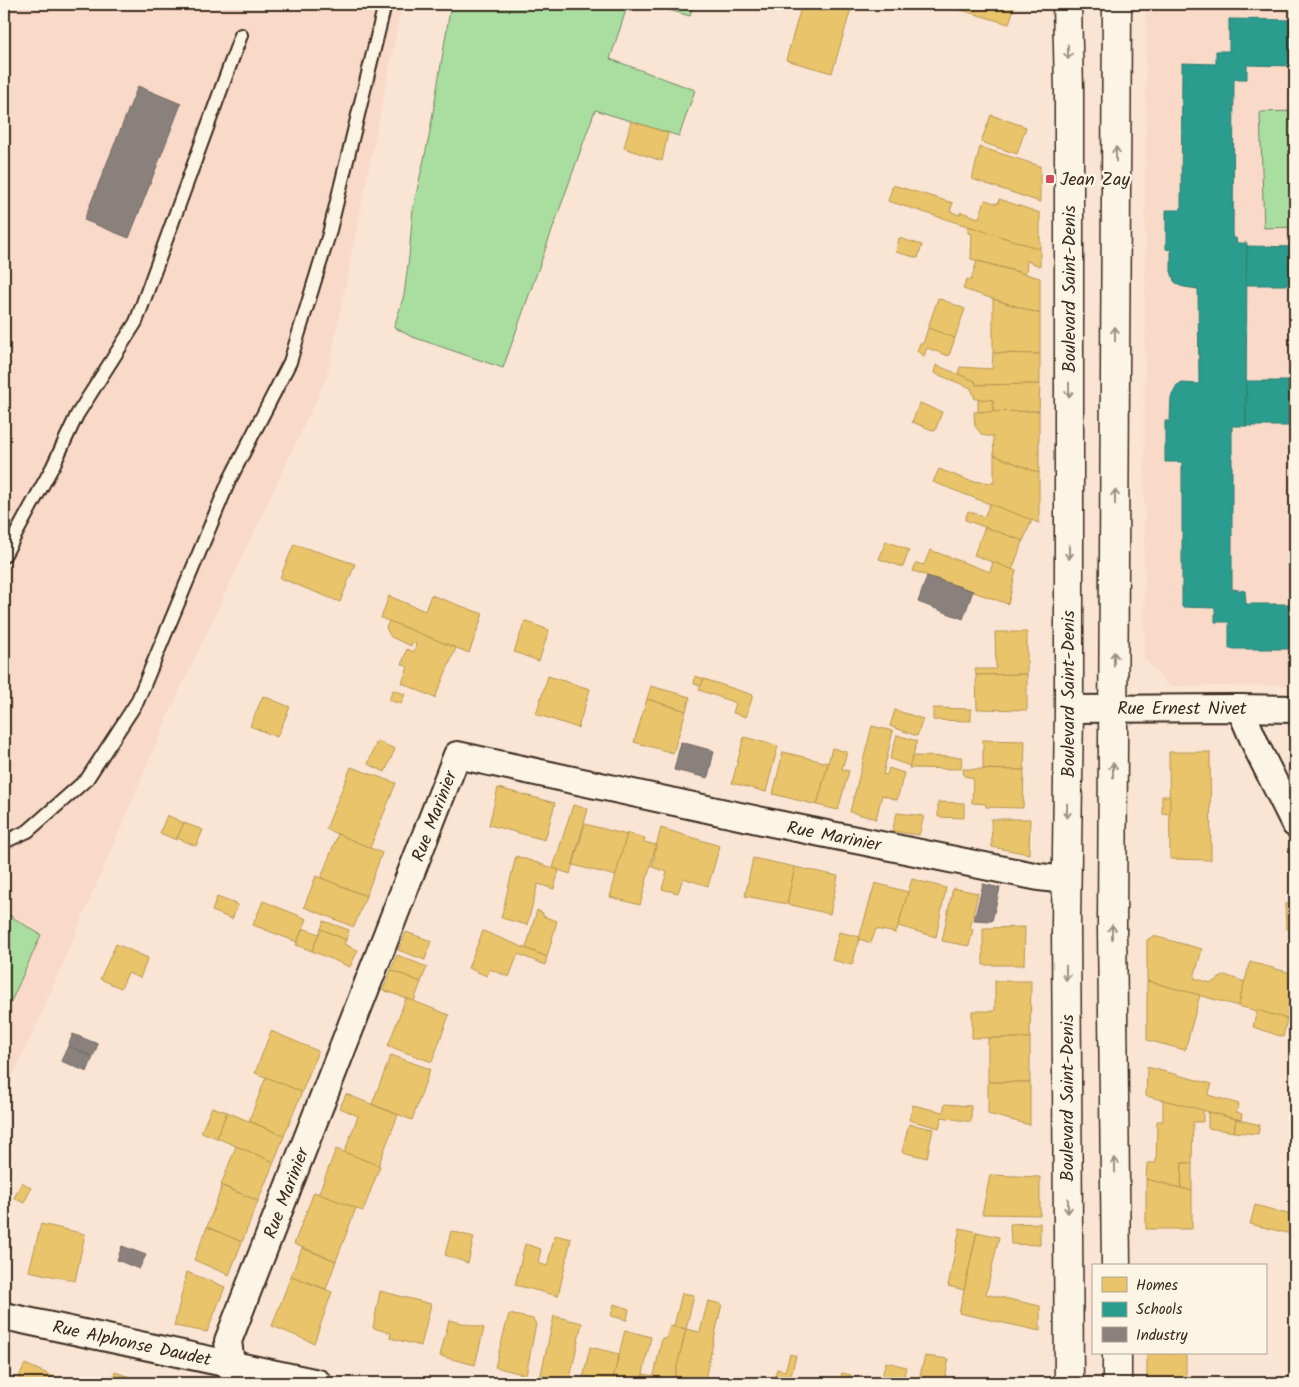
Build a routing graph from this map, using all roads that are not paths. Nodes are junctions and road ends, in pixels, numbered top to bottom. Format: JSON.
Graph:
{"nodes":[{"id":1,"x":385,"y":4,"type":"edge"},
{"id":2,"x":1067,"y":4,"type":"edge"},
{"id":3,"x":1117,"y":4,"type":"edge"},
{"id":4,"x":241,"y":35,"type":"dead end"},
{"id":5,"x":4,"y":556,"type":"edge"},
{"id":6,"x":1114,"y":708,"type":"junction"},
{"id":7,"x":1240,"y":708,"type":"junction"},
{"id":8,"x":1068,"y":709,"type":"junction"},
{"id":9,"x":1295,"y":709,"type":"edge"},
{"id":10,"x":1295,"y":824,"type":"edge"},
{"id":11,"x":4,"y":842,"type":"edge"},
{"id":12,"x":1057,"y":879,"type":"dead end"},
{"id":13,"x":1116,"y":1264,"type":"edge"},
{"id":14,"x":4,"y":1316,"type":"edge"},
{"id":15,"x":1117,"y":1354,"type":"edge"},
{"id":16,"x":234,"y":1374,"type":"edge"},
{"id":17,"x":318,"y":1383,"type":"edge"},
{"id":18,"x":1069,"y":1383,"type":"edge"},
{"id":19,"x":1117,"y":1383,"type":"edge"}],
"edges":[{"from":1,"to":11,"type":"lane"},
{"from":2,"to":8,"type":"main road","name":"Boulevard Saint-Denis","one_way":true},
{"from":6,"to":3,"type":"main road","one_way":true},
{"from":4,"to":5,"type":"lane"},
{"from":6,"to":7,"type":"street","name":"Rue Ernest Nivet"},
{"from":6,"to":8,"type":"street","name":"Rue Ernest Nivet"},
{"from":13,"to":6,"type":"main road","one_way":true},
{"from":7,"to":9,"type":"street","name":"Rue Ernest Nivet"},
{"from":7,"to":10,"type":"street"},
{"from":8,"to":18,"type":"main road","name":"Boulevard Saint-Denis","one_way":true},
{"from":12,"to":16,"type":"street","name":"Rue Marinier"},
{"from":14,"to":16,"type":"street","name":"Rue Alphonse Daudet"},
{"from":15,"to":19,"type":"main road"},
{"from":16,"to":17,"type":"street","name":"Rue Alphonse Daudet"}]}
